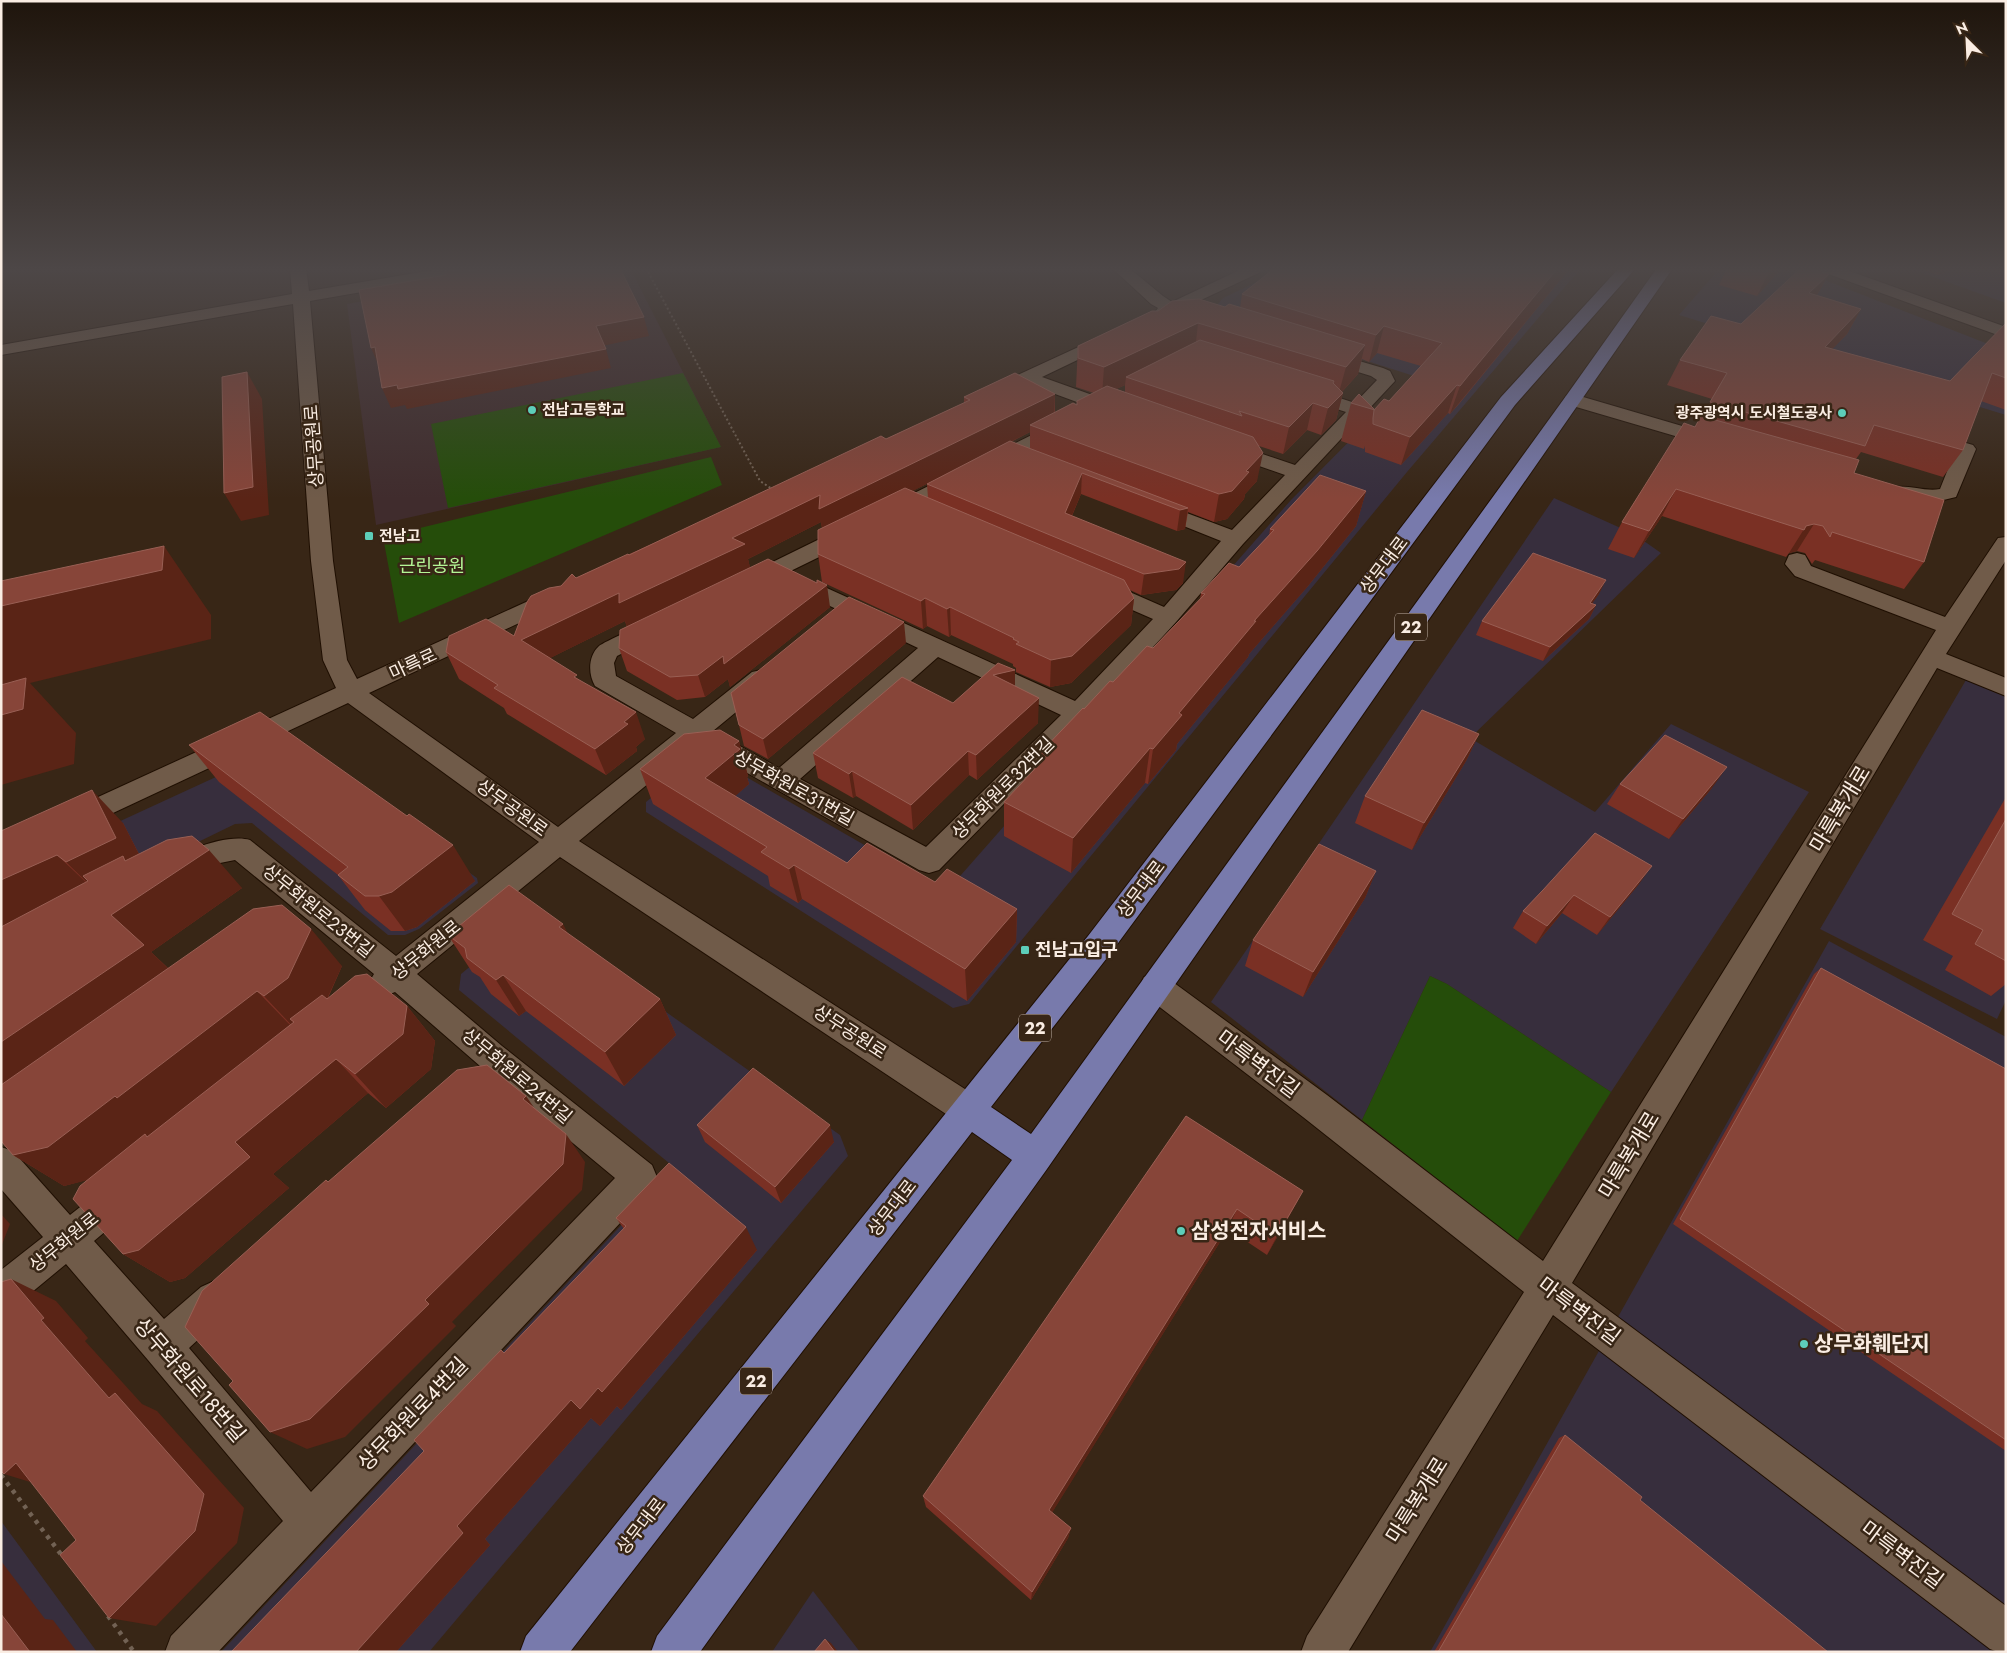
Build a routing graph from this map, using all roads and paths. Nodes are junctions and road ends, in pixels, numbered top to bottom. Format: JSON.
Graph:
{"nodes":[{"id":1,"x":29,"y":345,"type":"edge"},
{"id":2,"x":305,"y":345,"type":"edge"},
{"id":3,"x":687,"y":345,"type":"edge"},
{"id":4,"x":1094,"y":345,"type":"edge"},
{"id":5,"x":1558,"y":345,"type":"edge"},
{"id":6,"x":1612,"y":345,"type":"edge"},
{"id":7,"x":1,"y":350,"type":"edge"},
{"id":8,"x":1311,"y":352,"type":"edge"},
{"id":9,"x":1026,"y":378,"type":"junction"},
{"id":10,"x":1286,"y":387,"type":"edge"},
{"id":11,"x":1128,"y":392,"type":"edge"},
{"id":12,"x":1573,"y":400,"type":"junction"},
{"id":13,"x":973,"y":402,"type":"edge"},
{"id":14,"x":1103,"y":405,"type":"junction"},
{"id":15,"x":1359,"y":410,"type":"junction"},
{"id":16,"x":1140,"y":418,"type":"edge"},
{"id":17,"x":1205,"y":441,"type":"edge"},
{"id":18,"x":1733,"y":448,"type":"edge"},
{"id":19,"x":1966,"y":449,"type":"edge"},
{"id":20,"x":1009,"y":453,"type":"junction"},
{"id":21,"x":1036,"y":463,"type":"edge"},
{"id":22,"x":1299,"y":473,"type":"junction"},
{"id":23,"x":1874,"y":487,"type":"edge"},
{"id":24,"x":778,"y":493,"type":"edge"},
{"id":25,"x":1135,"y":501,"type":"edge"},
{"id":26,"x":907,"y":505,"type":"junction"},
{"id":27,"x":934,"y":516,"type":"edge"},
{"id":28,"x":1235,"y":538,"type":"junction"},
{"id":29,"x":2006,"y":543,"type":"edge"},
{"id":30,"x":1797,"y":560,"type":"dead end"},
{"id":31,"x":774,"y":570,"type":"junction"},
{"id":32,"x":1078,"y":578,"type":"edge"},
{"id":33,"x":572,"y":589,"type":"edge"},
{"id":34,"x":730,"y":592,"type":"edge"},
{"id":35,"x":850,"y":606,"type":"junction"},
{"id":36,"x":1168,"y":617,"type":"junction"},
{"id":37,"x":669,"y":621,"type":"edge"},
{"id":38,"x":828,"y":624,"type":"edge"},
{"id":39,"x":1950,"y":627,"type":"junction"},
{"id":40,"x":935,"y":646,"type":"junction"},
{"id":41,"x":1932,"y":657,"type":"junction"},
{"id":42,"x":776,"y":666,"type":"edge"},
{"id":43,"x":2006,"y":688,"type":"edge"},
{"id":44,"x":351,"y":693,"type":"junction"},
{"id":45,"x":1078,"y":713,"type":"junction"},
{"id":46,"x":694,"y":732,"type":"junction"},
{"id":47,"x":781,"y":781,"type":"junction"},
{"id":48,"x":45,"y":833,"type":"edge"},
{"id":49,"x":559,"y":842,"type":"junction"},
{"id":50,"x":929,"y":862,"type":"joint"},
{"id":51,"x":157,"y":881,"type":"edge"},
{"id":52,"x":396,"y":974,"type":"junction"},
{"id":53,"x":1155,"y":986,"type":"junction"},
{"id":54,"x":358,"y":1005,"type":"edge"},
{"id":55,"x":970,"y":1111,"type":"junction"},
{"id":56,"x":1036,"y":1157,"type":"junction"},
{"id":57,"x":1,"y":1163,"type":"edge"},
{"id":58,"x":144,"y":1177,"type":"edge"},
{"id":59,"x":640,"y":1177,"type":"joint"},
{"id":60,"x":68,"y":1239,"type":"junction"},
{"id":61,"x":236,"y":1280,"type":"edge"},
{"id":62,"x":1548,"y":1288,"type":"junction"},
{"id":63,"x":1,"y":1294,"type":"edge"},
{"id":64,"x":162,"y":1346,"type":"junction"},
{"id":65,"x":1,"y":1475,"type":"edge"},
{"id":66,"x":310,"y":1522,"type":"junction"},
{"id":67,"x":65,"y":1559,"type":"edge"},
{"id":68,"x":105,"y":1613,"type":"edge"},
{"id":69,"x":2006,"y":1633,"type":"edge"},
{"id":70,"x":134,"y":1652,"type":"edge"},
{"id":71,"x":187,"y":1652,"type":"edge"},
{"id":72,"x":542,"y":1652,"type":"edge"},
{"id":73,"x":674,"y":1652,"type":"edge"},
{"id":74,"x":1324,"y":1652,"type":"edge"}],
"edges":[{"from":1,"to":7,"type":"street"},
{"from":2,"to":44,"type":"street","name":"상무공원로"},
{"from":3,"to":24,"type":"path"},
{"from":4,"to":9,"type":"street"},
{"from":5,"to":55,"type":"main road","name":"상무대로","number":"22"},
{"from":6,"to":12,"type":"main road","number":"22"},
{"from":8,"to":15,"type":"street","name":"상무화원로32번길"},
{"from":9,"to":13,"type":"street"},
{"from":9,"to":14,"type":"street"},
{"from":10,"to":15,"type":"street"},
{"from":11,"to":14,"type":"street"},
{"from":12,"to":18,"type":"street"},
{"from":12,"to":53,"type":"main road","number":"22"},
{"from":14,"to":16,"type":"street"},
{"from":14,"to":20,"type":"street"},
{"from":15,"to":22,"type":"street","name":"상무화원로32번길"},
{"from":17,"to":22,"type":"street"},
{"from":19,"to":23,"type":"street"},
{"from":20,"to":21,"type":"street"},
{"from":20,"to":26,"type":"street"},
{"from":22,"to":28,"type":"street","name":"상무화원로32번길"},
{"from":25,"to":28,"type":"street"},
{"from":26,"to":27,"type":"street"},
{"from":26,"to":31,"type":"street"},
{"from":28,"to":36,"type":"street","name":"상무화원로32번길"},
{"from":29,"to":39,"type":"street","name":"마륵복개로"},
{"from":30,"to":39,"type":"street"},
{"from":31,"to":34,"type":"street"},
{"from":31,"to":35,"type":"street"},
{"from":32,"to":36,"type":"street"},
{"from":33,"to":44,"type":"street","name":"마륵로"},
{"from":35,"to":38,"type":"street"},
{"from":35,"to":40,"type":"street"},
{"from":36,"to":45,"type":"street","name":"상무화원로32번길"},
{"from":37,"to":46,"type":"street","name":"상무화원로31번길"},
{"from":39,"to":41,"type":"street","name":"마륵복개로"},
{"from":40,"to":45,"type":"street"},
{"from":40,"to":47,"type":"street"},
{"from":41,"to":43,"type":"street"},
{"from":41,"to":62,"type":"street","name":"마륵복개로"},
{"from":42,"to":46,"type":"street","name":"상무화원로"},
{"from":44,"to":48,"type":"street","name":"마륵로"},
{"from":44,"to":49,"type":"street","name":"상무공원로"},
{"from":45,"to":50,"type":"street","name":"상무화원로32번길"},
{"from":46,"to":47,"type":"street","name":"상무화원로31번길"},
{"from":46,"to":49,"type":"street","name":"상무화원로"},
{"from":47,"to":50,"type":"street","name":"상무화원로31번길"},
{"from":49,"to":52,"type":"street","name":"상무화원로"},
{"from":49,"to":55,"type":"street","name":"상무공원로"},
{"from":51,"to":52,"type":"street","name":"상무화원로23번길"},
{"from":52,"to":54,"type":"street","name":"상무화원로"},
{"from":52,"to":59,"type":"street","name":"상무화원로24번길"},
{"from":53,"to":56,"type":"main road","number":"22"},
{"from":53,"to":62,"type":"street","name":"마륵벽진길"},
{"from":55,"to":56,"type":"main road","name":"상무공원로"},
{"from":55,"to":72,"type":"main road","name":"상무대로","number":"22"},
{"from":56,"to":73,"type":"main road","number":"22"},
{"from":57,"to":60,"type":"street","name":"상무화원로18번길"},
{"from":58,"to":60,"type":"street","name":"상무화원로"},
{"from":59,"to":66,"type":"street","name":"상무화원로4번길"},
{"from":60,"to":63,"type":"street","name":"상무화원로"},
{"from":60,"to":64,"type":"street","name":"상무화원로18번길"},
{"from":61,"to":64,"type":"street"},
{"from":62,"to":69,"type":"street","name":"마륵벽진길"},
{"from":62,"to":74,"type":"street","name":"마륵복개로"},
{"from":64,"to":66,"type":"street","name":"상무화원로18번길"},
{"from":65,"to":67,"type":"path"},
{"from":66,"to":71,"type":"street","name":"상무화원로4번길"},
{"from":68,"to":70,"type":"path"}]}
